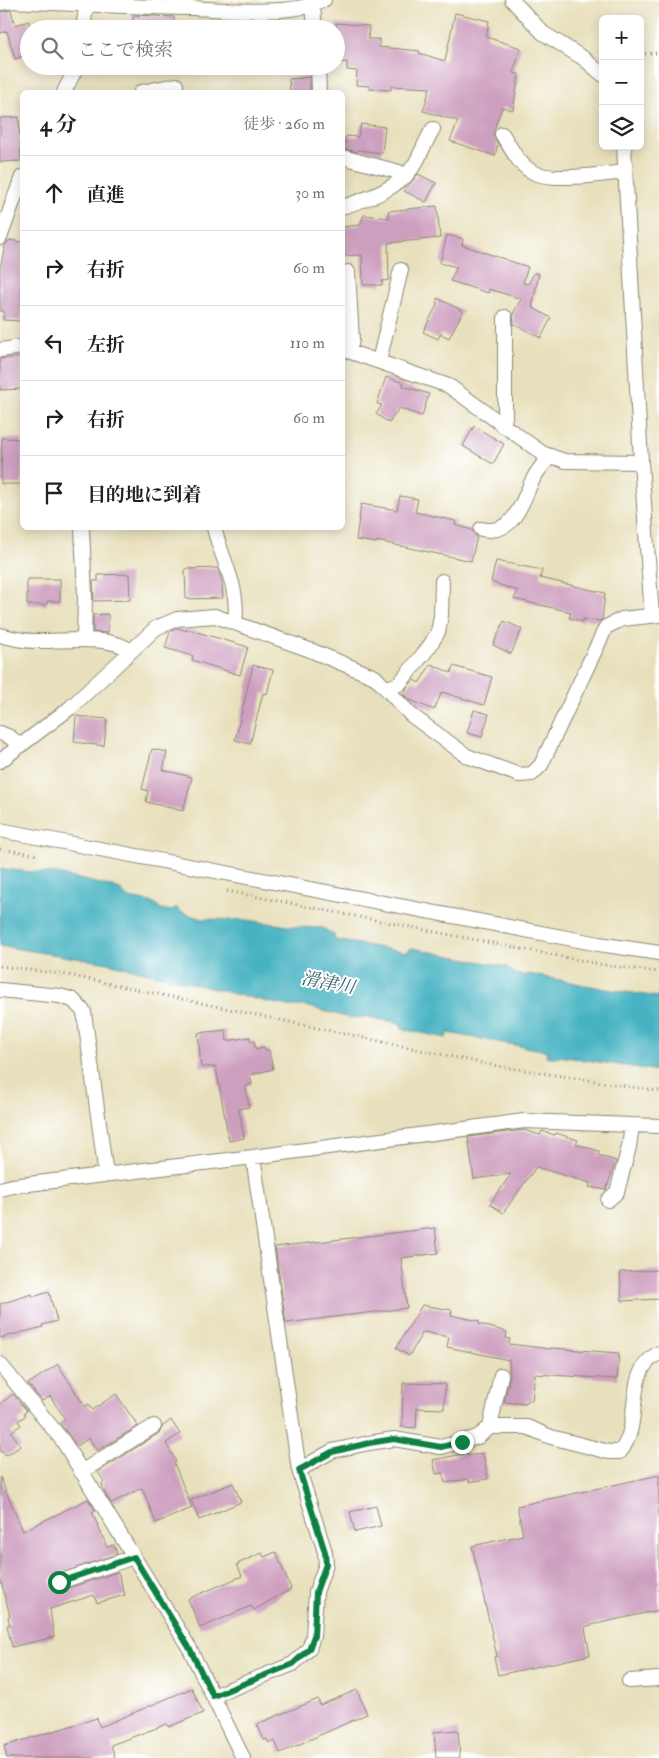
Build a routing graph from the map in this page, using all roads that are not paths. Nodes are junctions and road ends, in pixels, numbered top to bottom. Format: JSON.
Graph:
{"nodes":[{"id":1,"x":512,"y":0,"type":"edge"},
{"id":2,"x":0,"y":3,"type":"edge"},
{"id":3,"x":86,"y":3,"type":"edge"},
{"id":4,"x":319,"y":3,"type":"edge"},
{"id":5,"x":234,"y":5,"type":"edge"},
{"id":6,"x":83,"y":20,"type":"edge"},
{"id":7,"x":316,"y":20,"type":"edge"},
{"id":8,"x":599,"y":72,"type":"edge"},
{"id":9,"x":72,"y":75,"type":"edge"},
{"id":10,"x":318,"y":75,"type":"edge"},
{"id":11,"x":176,"y":85,"type":"dead end"},
{"id":12,"x":65,"y":90,"type":"edge"},
{"id":13,"x":151,"y":90,"type":"edge"},
{"id":14,"x":319,"y":90,"type":"edge"},
{"id":15,"x":434,"y":129,"type":"dead end"},
{"id":16,"x":502,"y":134,"type":"dead end"},
{"id":17,"x":624,"y":150,"type":"edge"},
{"id":18,"x":345,"y":158,"type":"edge"},
{"id":19,"x":625,"y":172,"type":"junction"},
{"id":20,"x":406,"y":176,"type":"junction"},
{"id":21,"x":20,"y":182,"type":"edge"},
{"id":22,"x":345,"y":206,"type":"edge"},
{"id":23,"x":0,"y":238,"type":"edge"},
{"id":24,"x":401,"y":270,"type":"dead end"},
{"id":25,"x":348,"y":272,"type":"dead end"},
{"id":26,"x":505,"y":318,"type":"dead end"},
{"id":27,"x":20,"y":347,"type":"edge"},
{"id":28,"x":0,"y":350,"type":"edge"},
{"id":29,"x":346,"y":350,"type":"edge"},
{"id":30,"x":379,"y":361,"type":"junction"},
{"id":31,"x":503,"y":426,"type":"junction"},
{"id":32,"x":552,"y":456,"type":"junction"},
{"id":33,"x":641,"y":462,"type":"junction"},
{"id":34,"x":481,"y":529,"type":"dead end"},
{"id":35,"x":82,"y":530,"type":"edge"},
{"id":36,"x":215,"y":530,"type":"edge"},
{"id":37,"x":442,"y":581,"type":"dead end"},
{"id":38,"x":655,"y":616,"type":"edge"},
{"id":39,"x":235,"y":622,"type":"junction"},
{"id":40,"x":0,"y":636,"type":"edge"},
{"id":41,"x":84,"y":640,"type":"junction"},
{"id":42,"x":131,"y":651,"type":"junction"},
{"id":43,"x":386,"y":688,"type":"junction"},
{"id":44,"x":0,"y":733,"type":"edge"},
{"id":45,"x":20,"y":746,"type":"junction"},
{"id":46,"x":0,"y":761,"type":"edge"},
{"id":47,"x":0,"y":830,"type":"edge"},
{"id":48,"x":659,"y":953,"type":"edge"},
{"id":49,"x":0,"y":990,"type":"edge"},
{"id":50,"x":632,"y":1125,"type":"junction"},
{"id":51,"x":659,"y":1126,"type":"edge"},
{"id":52,"x":253,"y":1157,"type":"junction"},
{"id":53,"x":106,"y":1175,"type":"junction"},
{"id":54,"x":0,"y":1189,"type":"edge"},
{"id":55,"x":608,"y":1200,"type":"dead end"},
{"id":56,"x":659,"y":1353,"type":"edge"},
{"id":57,"x":0,"y":1364,"type":"edge"},
{"id":58,"x":501,"y":1375,"type":"dead end"},
{"id":59,"x":154,"y":1426,"type":"dead end"},
{"id":60,"x":490,"y":1427,"type":"junction"},
{"id":61,"x":299,"y":1470,"type":"junction"},
{"id":62,"x":81,"y":1472,"type":"junction"},
{"id":63,"x":134,"y":1557,"type":"junction"},
{"id":64,"x":59,"y":1582,"type":"dead end"},
{"id":65,"x":659,"y":1679,"type":"edge"},
{"id":66,"x":629,"y":1681,"type":"dead end"},
{"id":67,"x":213,"y":1696,"type":"junction"},
{"id":68,"x":244,"y":1758,"type":"edge"}],
"edges":[{"from":1,"to":8,"type":"street"},
{"from":2,"to":3,"type":"street"},
{"from":3,"to":5,"type":"street"},
{"from":3,"to":6,"type":"street"},
{"from":4,"to":5,"type":"street"},
{"from":4,"to":7,"type":"street"},
{"from":9,"to":12,"type":"street"},
{"from":10,"to":14,"type":"street"},
{"from":11,"to":13,"type":"street"},
{"from":15,"to":20,"type":"street"},
{"from":16,"to":19,"type":"street"},
{"from":17,"to":19,"type":"street"},
{"from":18,"to":20,"type":"street"},
{"from":19,"to":33,"type":"street"},
{"from":20,"to":22,"type":"street"},
{"from":21,"to":23,"type":"street"},
{"from":24,"to":30,"type":"street"},
{"from":25,"to":29,"type":"street"},
{"from":26,"to":31,"type":"street"},
{"from":27,"to":28,"type":"street"},
{"from":29,"to":30,"type":"street"},
{"from":30,"to":31,"type":"street"},
{"from":31,"to":32,"type":"street"},
{"from":32,"to":33,"type":"street"},
{"from":32,"to":34,"type":"street"},
{"from":33,"to":38,"type":"street"},
{"from":35,"to":41,"type":"street"},
{"from":36,"to":39,"type":"street"},
{"from":37,"to":43,"type":"street"},
{"from":38,"to":43,"type":"street"},
{"from":39,"to":42,"type":"street"},
{"from":39,"to":43,"type":"street"},
{"from":40,"to":41,"type":"street"},
{"from":41,"to":42,"type":"street"},
{"from":42,"to":45,"type":"street"},
{"from":44,"to":45,"type":"street"},
{"from":45,"to":46,"type":"street"},
{"from":47,"to":48,"type":"street"},
{"from":49,"to":53,"type":"street"},
{"from":50,"to":51,"type":"street"},
{"from":50,"to":52,"type":"street"},
{"from":50,"to":55,"type":"street"},
{"from":52,"to":53,"type":"street"},
{"from":52,"to":61,"type":"street"},
{"from":53,"to":54,"type":"street"},
{"from":56,"to":60,"type":"street"},
{"from":57,"to":62,"type":"street"},
{"from":58,"to":60,"type":"street"},
{"from":59,"to":62,"type":"street"},
{"from":60,"to":61,"type":"street"},
{"from":61,"to":67,"type":"street"},
{"from":62,"to":63,"type":"street"},
{"from":63,"to":64,"type":"street"},
{"from":63,"to":67,"type":"street"},
{"from":65,"to":66,"type":"street"},
{"from":67,"to":68,"type":"street"}]}
